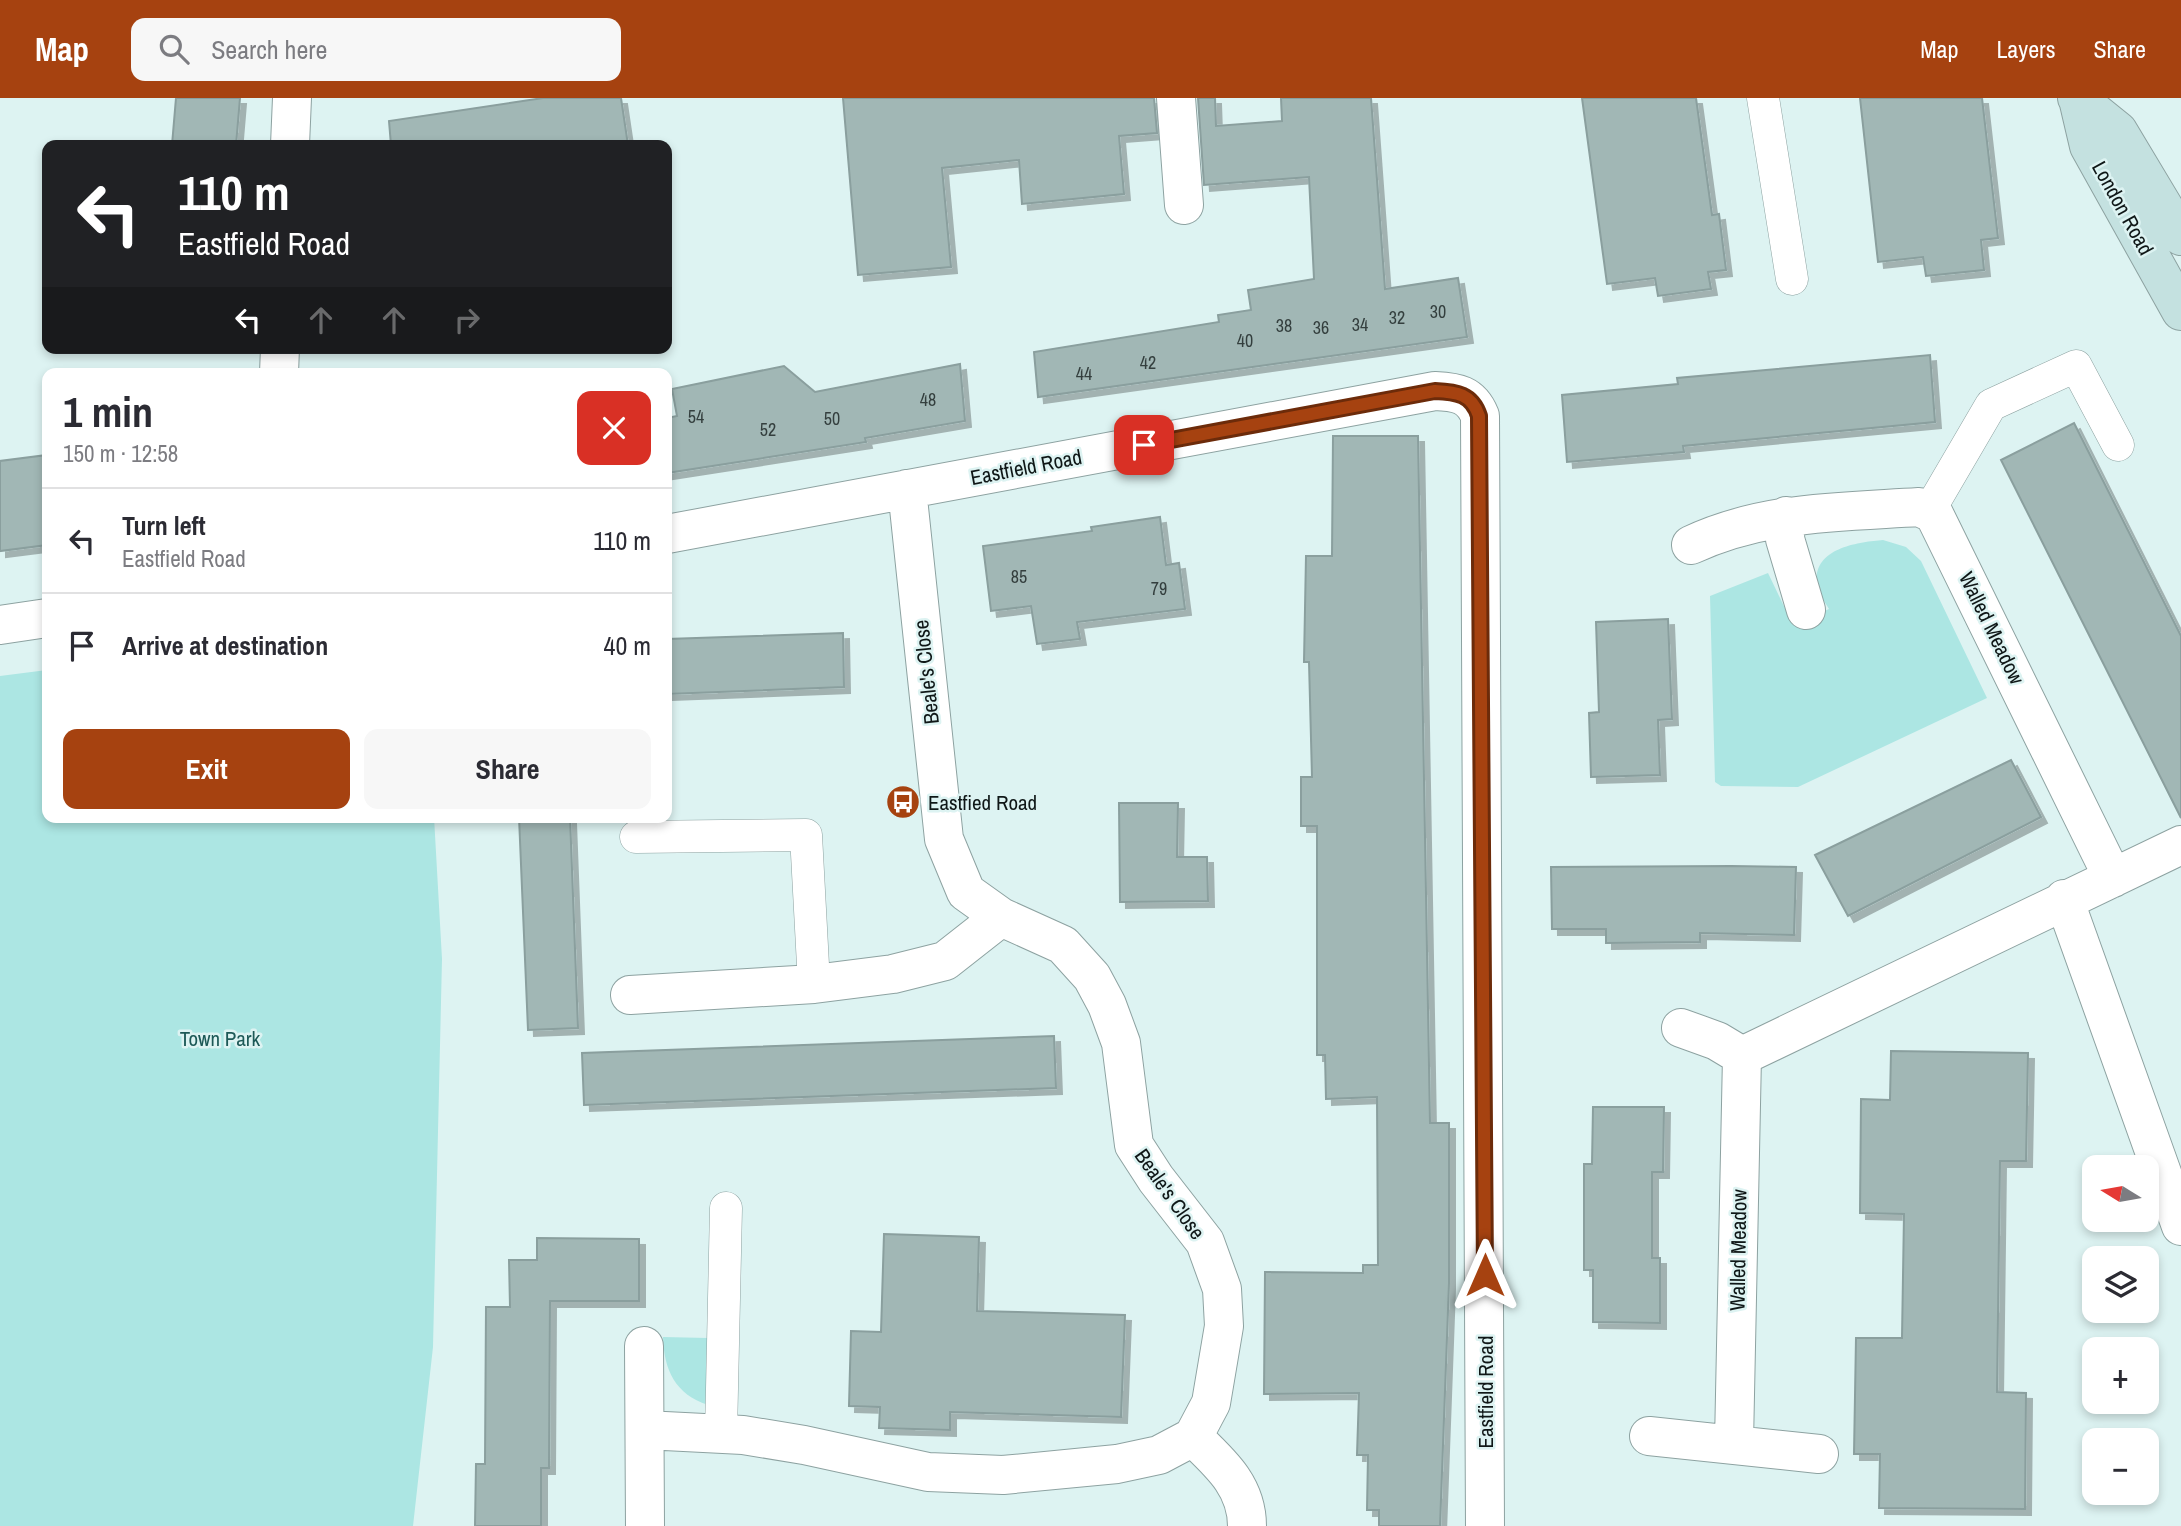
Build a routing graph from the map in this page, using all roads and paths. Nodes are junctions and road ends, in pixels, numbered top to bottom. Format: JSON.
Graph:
{"nodes":[{"id":1,"x":292,"y":98,"type":"edge"},
{"id":2,"x":1176,"y":98,"type":"edge"},
{"id":3,"x":1763,"y":98,"type":"edge"},
{"id":4,"x":2078,"y":99,"type":"edge"},
{"id":5,"x":290,"y":140,"type":"edge"},
{"id":6,"x":1184,"y":205,"type":"dead end"},
{"id":7,"x":2181,"y":236,"type":"edge"},
{"id":8,"x":1792,"y":279,"type":"dead end"},
{"id":9,"x":2181,"y":312,"type":"edge"},
{"id":10,"x":2118,"y":445,"type":"dead end"},
{"id":11,"x":907,"y":489,"type":"junction"},
{"id":12,"x":1928,"y":511,"type":"junction"},
{"id":13,"x":1787,"y":516,"type":"junction"},
{"id":14,"x":672,"y":533,"type":"edge"},
{"id":15,"x":1691,"y":545,"type":"dead end"},
{"id":16,"x":1806,"y":610,"type":"dead end"},
{"id":17,"x":42,"y":619,"type":"edge"},
{"id":18,"x":0,"y":625,"type":"edge"},
{"id":19,"x":636,"y":837,"type":"dead end"},
{"id":20,"x":2181,"y":845,"type":"edge"},
{"id":21,"x":2113,"y":878,"type":"junction"},
{"id":22,"x":2064,"y":899,"type":"junction"},
{"id":23,"x":1001,"y":917,"type":"junction"},
{"id":24,"x":814,"y":984,"type":"junction"},
{"id":25,"x":630,"y":995,"type":"dead end"},
{"id":26,"x":1681,"y":1028,"type":"dead end"},
{"id":27,"x":1742,"y":1056,"type":"junction"},
{"id":28,"x":726,"y":1208,"type":"dead end"},
{"id":29,"x":2181,"y":1226,"type":"edge"},
{"id":30,"x":643,"y":1346,"type":"dead end"},
{"id":31,"x":645,"y":1430,"type":"junction"},
{"id":32,"x":721,"y":1434,"type":"junction"},
{"id":33,"x":1649,"y":1436,"type":"dead end"},
{"id":34,"x":1193,"y":1437,"type":"junction"},
{"id":35,"x":1734,"y":1443,"type":"junction"},
{"id":36,"x":1819,"y":1454,"type":"dead end"},
{"id":37,"x":645,"y":1526,"type":"edge"},
{"id":38,"x":1247,"y":1526,"type":"edge"},
{"id":39,"x":1485,"y":1526,"type":"edge"}],
"edges":[{"from":1,"to":5,"type":"street"},
{"from":2,"to":6,"type":"street"},
{"from":3,"to":8,"type":"lane"},
{"from":4,"to":7,"type":"street","name":"London Road"},
{"from":4,"to":9,"type":"street","name":"London Road"},
{"from":10,"to":12,"type":"lane"},
{"from":11,"to":14,"type":"street","name":"Eastfield Road"},
{"from":11,"to":23,"type":"street","name":"Beale's Close"},
{"from":11,"to":39,"type":"street","name":"Eastfield Road"},
{"from":12,"to":13,"type":"street"},
{"from":12,"to":21,"type":"street","name":"Walled Meadow"},
{"from":13,"to":15,"type":"street"},
{"from":13,"to":16,"type":"street"},
{"from":17,"to":18,"type":"street"},
{"from":19,"to":24,"type":"lane"},
{"from":20,"to":21,"type":"street"},
{"from":21,"to":22,"type":"street"},
{"from":22,"to":27,"type":"street"},
{"from":22,"to":29,"type":"street"},
{"from":23,"to":24,"type":"street"},
{"from":23,"to":34,"type":"street","name":"Beale's Close"},
{"from":24,"to":25,"type":"street"},
{"from":26,"to":27,"type":"street"},
{"from":27,"to":35,"type":"street","name":"Walled Meadow"},
{"from":28,"to":32,"type":"lane"},
{"from":30,"to":31,"type":"street"},
{"from":31,"to":32,"type":"street"},
{"from":31,"to":37,"type":"street"},
{"from":32,"to":34,"type":"street"},
{"from":33,"to":35,"type":"street"},
{"from":34,"to":38,"type":"street"},
{"from":35,"to":36,"type":"street"}]}
